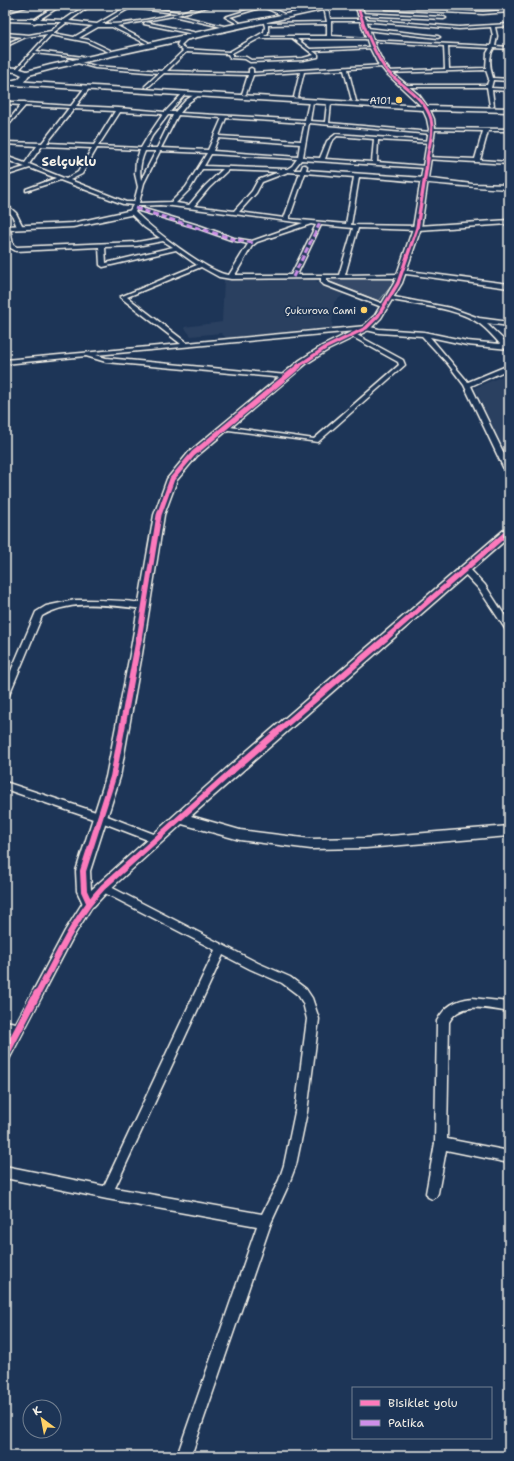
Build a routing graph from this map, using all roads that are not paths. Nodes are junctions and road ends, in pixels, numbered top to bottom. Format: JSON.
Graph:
{"nodes":[{"id":1,"x":30,"y":5,"type":"edge"},
{"id":2,"x":60,"y":5,"type":"edge"},
{"id":3,"x":89,"y":5,"type":"edge"},
{"id":4,"x":114,"y":5,"type":"edge"},
{"id":5,"x":196,"y":5,"type":"edge"},
{"id":6,"x":212,"y":5,"type":"edge"},
{"id":7,"x":294,"y":5,"type":"edge"},
{"id":8,"x":342,"y":5,"type":"edge"},
{"id":9,"x":358,"y":5,"type":"edge"},
{"id":10,"x":131,"y":6,"type":"edge"},
{"id":11,"x":263,"y":6,"type":"edge"},
{"id":12,"x":206,"y":7,"type":"junction"},
{"id":13,"x":328,"y":7,"type":"edge"},
{"id":14,"x":386,"y":7,"type":"edge"},
{"id":15,"x":302,"y":10,"type":"junction"},
{"id":16,"x":438,"y":11,"type":"junction"},
{"id":17,"x":509,"y":11,"type":"edge"},
{"id":18,"x":5,"y":12,"type":"edge"},
{"id":19,"x":183,"y":13,"type":"junction"},
{"id":20,"x":282,"y":14,"type":"junction"},
{"id":21,"x":174,"y":15,"type":"junction"},
{"id":22,"x":383,"y":15,"type":"junction"},
{"id":23,"x":473,"y":16,"type":"junction"},
{"id":24,"x":227,"y":17,"type":"junction"},
{"id":25,"x":444,"y":18,"type":"junction"},
{"id":26,"x":361,"y":19,"type":"junction"},
{"id":27,"x":5,"y":20,"type":"edge"},
{"id":28,"x":63,"y":21,"type":"junction"},
{"id":29,"x":34,"y":22,"type":"junction"},
{"id":30,"x":142,"y":22,"type":"junction"},
{"id":31,"x":265,"y":22,"type":"junction"},
{"id":32,"x":329,"y":22,"type":"junction"},
{"id":33,"x":207,"y":23,"type":"junction"},
{"id":34,"x":238,"y":23,"type":"junction"},
{"id":35,"x":509,"y":25,"type":"edge"},
{"id":36,"x":98,"y":26,"type":"junction"},
{"id":37,"x":113,"y":26,"type":"junction"},
{"id":38,"x":222,"y":26,"type":"junction"},
{"id":39,"x":442,"y":27,"type":"junction"},
{"id":40,"x":493,"y":27,"type":"junction"},
{"id":41,"x":451,"y":28,"type":"junction"},
{"id":42,"x":478,"y":28,"type":"junction"},
{"id":43,"x":367,"y":29,"type":"junction"},
{"id":44,"x":204,"y":32,"type":"junction"},
{"id":45,"x":51,"y":33,"type":"junction"},
{"id":46,"x":5,"y":34,"type":"edge"},
{"id":47,"x":190,"y":35,"type":"junction"},
{"id":48,"x":29,"y":36,"type":"junction"},
{"id":49,"x":260,"y":37,"type":"junction"},
{"id":50,"x":438,"y":37,"type":"junction"},
{"id":51,"x":76,"y":38,"type":"junction"},
{"id":52,"x":294,"y":38,"type":"junction"},
{"id":53,"x":329,"y":38,"type":"junction"},
{"id":54,"x":370,"y":42,"type":"junction"},
{"id":55,"x":147,"y":43,"type":"junction"},
{"id":56,"x":437,"y":44,"type":"junction"},
{"id":57,"x":446,"y":45,"type":"junction"},
{"id":58,"x":5,"y":46,"type":"edge"},
{"id":59,"x":493,"y":47,"type":"junction"},
{"id":60,"x":508,"y":49,"type":"edge"},
{"id":61,"x":310,"y":50,"type":"junction"},
{"id":62,"x":109,"y":51,"type":"junction"},
{"id":63,"x":185,"y":51,"type":"junction"},
{"id":64,"x":33,"y":52,"type":"junction"},
{"id":65,"x":230,"y":53,"type":"junction"},
{"id":66,"x":81,"y":57,"type":"junction"},
{"id":67,"x":71,"y":61,"type":"junction"},
{"id":68,"x":250,"y":61,"type":"junction"},
{"id":69,"x":383,"y":66,"type":"junction"},
{"id":70,"x":346,"y":68,"type":"junction"},
{"id":71,"x":5,"y":69,"type":"edge"},
{"id":72,"x":447,"y":69,"type":"junction"},
{"id":73,"x":488,"y":69,"type":"junction"},
{"id":74,"x":302,"y":71,"type":"junction"},
{"id":75,"x":164,"y":72,"type":"junction"},
{"id":76,"x":388,"y":72,"type":"junction"},
{"id":77,"x":22,"y":73,"type":"junction"},
{"id":78,"x":252,"y":74,"type":"junction"},
{"id":79,"x":491,"y":79,"type":"junction"},
{"id":80,"x":509,"y":80,"type":"edge"},
{"id":81,"x":9,"y":83,"type":"edge"},
{"id":82,"x":405,"y":86,"type":"junction"},
{"id":83,"x":88,"y":87,"type":"junction"},
{"id":84,"x":148,"y":87,"type":"junction"},
{"id":85,"x":490,"y":88,"type":"junction"},
{"id":86,"x":509,"y":90,"type":"edge"},
{"id":87,"x":184,"y":93,"type":"junction"},
{"id":88,"x":197,"y":94,"type":"junction"},
{"id":89,"x":244,"y":94,"type":"junction"},
{"id":90,"x":296,"y":97,"type":"junction"},
{"id":91,"x":354,"y":101,"type":"junction"},
{"id":92,"x":5,"y":102,"type":"edge"},
{"id":93,"x":311,"y":102,"type":"junction"},
{"id":94,"x":25,"y":103,"type":"junction"},
{"id":95,"x":329,"y":103,"type":"junction"},
{"id":96,"x":72,"y":106,"type":"junction"},
{"id":97,"x":425,"y":106,"type":"junction"},
{"id":98,"x":492,"y":106,"type":"junction"},
{"id":99,"x":509,"y":106,"type":"edge"},
{"id":100,"x":119,"y":109,"type":"junction"},
{"id":101,"x":509,"y":110,"type":"edge"},
{"id":102,"x":168,"y":112,"type":"junction"},
{"id":103,"x":176,"y":113,"type":"junction"},
{"id":104,"x":225,"y":116,"type":"junction"},
{"id":105,"x":308,"y":122,"type":"junction"},
{"id":106,"x":327,"y":123,"type":"junction"},
{"id":107,"x":5,"y":128,"type":"edge"},
{"id":108,"x":486,"y":130,"type":"junction"},
{"id":109,"x":509,"y":130,"type":"edge"},
{"id":110,"x":432,"y":131,"type":"junction"},
{"id":111,"x":217,"y":137,"type":"junction"},
{"id":112,"x":376,"y":138,"type":"junction"},
{"id":113,"x":430,"y":142,"type":"junction"},
{"id":114,"x":5,"y":143,"type":"edge"},
{"id":115,"x":303,"y":143,"type":"junction"},
{"id":116,"x":42,"y":145,"type":"junction"},
{"id":117,"x":94,"y":147,"type":"junction"},
{"id":118,"x":143,"y":149,"type":"junction"},
{"id":119,"x":158,"y":150,"type":"junction"},
{"id":120,"x":210,"y":152,"type":"junction"},
{"id":121,"x":5,"y":157,"type":"edge"},
{"id":122,"x":300,"y":158,"type":"junction"},
{"id":123,"x":427,"y":158,"type":"junction"},
{"id":124,"x":306,"y":159,"type":"junction"},
{"id":125,"x":322,"y":160,"type":"junction"},
{"id":126,"x":477,"y":161,"type":"junction"},
{"id":127,"x":509,"y":163,"type":"edge"},
{"id":128,"x":374,"y":164,"type":"junction"},
{"id":129,"x":28,"y":166,"type":"junction"},
{"id":130,"x":201,"y":167,"type":"junction"},
{"id":131,"x":425,"y":167,"type":"junction"},
{"id":132,"x":227,"y":168,"type":"junction"},
{"id":133,"x":287,"y":171,"type":"junction"},
{"id":134,"x":303,"y":172,"type":"junction"},
{"id":135,"x":5,"y":175,"type":"edge"},
{"id":136,"x":357,"y":175,"type":"junction"},
{"id":137,"x":61,"y":178,"type":"junction"},
{"id":138,"x":67,"y":180,"type":"junction"},
{"id":139,"x":424,"y":180,"type":"junction"},
{"id":140,"x":508,"y":185,"type":"edge"},
{"id":141,"x":140,"y":186,"type":"junction"},
{"id":142,"x":28,"y":190,"type":"dead end"},
{"id":143,"x":172,"y":204,"type":"junction"},
{"id":144,"x":5,"y":205,"type":"edge"},
{"id":145,"x":191,"y":206,"type":"junction"},
{"id":146,"x":134,"y":208,"type":"junction"},
{"id":147,"x":235,"y":213,"type":"junction"},
{"id":148,"x":286,"y":220,"type":"junction"},
{"id":149,"x":509,"y":222,"type":"edge"},
{"id":150,"x":311,"y":223,"type":"junction"},
{"id":151,"x":320,"y":223,"type":"junction"},
{"id":152,"x":348,"y":226,"type":"junction"},
{"id":153,"x":356,"y":226,"type":"junction"},
{"id":154,"x":20,"y":227,"type":"junction"},
{"id":155,"x":6,"y":228,"type":"edge"},
{"id":156,"x":417,"y":228,"type":"junction"},
{"id":157,"x":164,"y":239,"type":"junction"},
{"id":158,"x":253,"y":243,"type":"junction"},
{"id":159,"x":102,"y":247,"type":"junction"},
{"id":160,"x":177,"y":248,"type":"junction"},
{"id":161,"x":202,"y":266,"type":"junction"},
{"id":162,"x":400,"y":274,"type":"junction"},
{"id":163,"x":231,"y":277,"type":"junction"},
{"id":164,"x":293,"y":277,"type":"junction"},
{"id":165,"x":324,"y":277,"type":"junction"},
{"id":166,"x":341,"y":277,"type":"junction"},
{"id":167,"x":509,"y":286,"type":"edge"},
{"id":168,"x":387,"y":302,"type":"junction"},
{"id":169,"x":478,"y":320,"type":"junction"},
{"id":170,"x":509,"y":324,"type":"edge"},
{"id":171,"x":366,"y":328,"type":"junction"},
{"id":172,"x":424,"y":334,"type":"junction"},
{"id":173,"x":353,"y":335,"type":"junction"},
{"id":174,"x":185,"y":344,"type":"junction"},
{"id":175,"x":507,"y":347,"type":"edge"},
{"id":176,"x":82,"y":353,"type":"junction"},
{"id":177,"x":5,"y":362,"type":"edge"},
{"id":178,"x":509,"y":367,"type":"edge"},
{"id":179,"x":285,"y":376,"type":"junction"},
{"id":180,"x":467,"y":385,"type":"junction"},
{"id":181,"x":223,"y":428,"type":"junction"},
{"id":182,"x":509,"y":471,"type":"edge"},
{"id":183,"x":509,"y":531,"type":"edge"},
{"id":184,"x":465,"y":569,"type":"junction"},
{"id":185,"x":144,"y":606,"type":"junction"},
{"id":186,"x":509,"y":628,"type":"edge"},
{"id":187,"x":5,"y":695,"type":"edge"},
{"id":188,"x":5,"y":786,"type":"edge"},
{"id":189,"x":99,"y":817,"type":"junction"},
{"id":190,"x":179,"y":818,"type":"junction"},
{"id":191,"x":509,"y":831,"type":"edge"},
{"id":192,"x":156,"y":839,"type":"junction"},
{"id":193,"x":103,"y":887,"type":"junction"},
{"id":194,"x":89,"y":902,"type":"junction"},
{"id":195,"x":221,"y":948,"type":"junction"},
{"id":196,"x":509,"y":1006,"type":"edge"},
{"id":197,"x":5,"y":1026,"type":"edge"},
{"id":198,"x":19,"y":1029,"type":"junction"},
{"id":199,"x":5,"y":1056,"type":"edge"},
{"id":200,"x":441,"y":1143,"type":"junction"},
{"id":201,"x":509,"y":1157,"type":"edge"},
{"id":202,"x":5,"y":1172,"type":"edge"},
{"id":203,"x":107,"y":1193,"type":"junction"},
{"id":204,"x":432,"y":1193,"type":"dead end"},
{"id":205,"x":265,"y":1221,"type":"junction"},
{"id":206,"x":184,"y":1456,"type":"edge"}],
"edges":[{"from":1,"to":18,"type":"street"},
{"from":2,"to":29,"type":"street"},
{"from":3,"to":28,"type":"street"},
{"from":4,"to":10,"type":"street"},
{"from":5,"to":12,"type":"street"},
{"from":6,"to":12,"type":"street"},
{"from":7,"to":15,"type":"street"},
{"from":8,"to":13,"type":"main road"},
{"from":9,"to":26,"type":"street"},
{"from":10,"to":19,"type":"street"},
{"from":10,"to":36,"type":"street"},
{"from":11,"to":20,"type":"street"},
{"from":11,"to":24,"type":"street"},
{"from":12,"to":19,"type":"street"},
{"from":13,"to":15,"type":"main road"},
{"from":13,"to":31,"type":"main road"},
{"from":13,"to":32,"type":"street"},
{"from":14,"to":16,"type":"street"},
{"from":14,"to":22,"type":"street"},
{"from":15,"to":20,"type":"main road"},
{"from":16,"to":23,"type":"street"},
{"from":16,"to":25,"type":"street"},
{"from":17,"to":23,"type":"street"},
{"from":19,"to":21,"type":"street"},
{"from":20,"to":34,"type":"main road"},
{"from":21,"to":30,"type":"street"},
{"from":21,"to":33,"type":"street"},
{"from":22,"to":25,"type":"street"},
{"from":22,"to":26,"type":"street"},
{"from":23,"to":42,"type":"street"},
{"from":24,"to":33,"type":"street"},
{"from":24,"to":34,"type":"street"},
{"from":25,"to":41,"type":"street"},
{"from":26,"to":32,"type":"street"},
{"from":26,"to":39,"type":"street"},
{"from":26,"to":43,"type":"street"},
{"from":27,"to":29,"type":"street"},
{"from":28,"to":29,"type":"street"},
{"from":28,"to":36,"type":"street"},
{"from":28,"to":45,"type":"street"},
{"from":30,"to":37,"type":"street"},
{"from":30,"to":47,"type":"street"},
{"from":31,"to":32,"type":"street"},
{"from":31,"to":44,"type":"main road"},
{"from":31,"to":49,"type":"street"},
{"from":32,"to":53,"type":"street"},
{"from":33,"to":38,"type":"street"},
{"from":34,"to":38,"type":"main road"},
{"from":35,"to":40,"type":"street"},
{"from":36,"to":37,"type":"street"},
{"from":36,"to":51,"type":"street"},
{"from":37,"to":55,"type":"street"},
{"from":38,"to":44,"type":"main road"},
{"from":39,"to":41,"type":"street"},
{"from":39,"to":50,"type":"street"},
{"from":40,"to":42,"type":"street"},
{"from":40,"to":59,"type":"street"},
{"from":41,"to":42,"type":"street"},
{"from":43,"to":50,"type":"street"},
{"from":43,"to":54,"type":"street"},
{"from":44,"to":47,"type":"main road"},
{"from":45,"to":48,"type":"street"},
{"from":45,"to":51,"type":"street"},
{"from":45,"to":64,"type":"street"},
{"from":46,"to":48,"type":"street"},
{"from":47,"to":55,"type":"main road"},
{"from":47,"to":63,"type":"street"},
{"from":47,"to":67,"type":"main road"},
{"from":48,"to":58,"type":"street"},
{"from":49,"to":52,"type":"street"},
{"from":49,"to":65,"type":"street"},
{"from":50,"to":56,"type":"street"},
{"from":51,"to":62,"type":"street"},
{"from":52,"to":53,"type":"street"},
{"from":52,"to":61,"type":"street"},
{"from":53,"to":54,"type":"street"},
{"from":54,"to":56,"type":"street"},
{"from":54,"to":61,"type":"street"},
{"from":54,"to":69,"type":"street"},
{"from":55,"to":62,"type":"main road"},
{"from":56,"to":57,"type":"street"},
{"from":57,"to":59,"type":"street"},
{"from":57,"to":72,"type":"street"},
{"from":59,"to":60,"type":"street"},
{"from":59,"to":73,"type":"street"},
{"from":61,"to":68,"type":"street"},
{"from":62,"to":66,"type":"main road"},
{"from":63,"to":65,"type":"street"},
{"from":63,"to":75,"type":"street"},
{"from":64,"to":66,"type":"street"},
{"from":64,"to":77,"type":"street"},
{"from":65,"to":68,"type":"street"},
{"from":66,"to":67,"type":"main road"},
{"from":67,"to":75,"type":"street"},
{"from":67,"to":77,"type":"main road"},
{"from":68,"to":78,"type":"street"},
{"from":69,"to":70,"type":"street"},
{"from":69,"to":76,"type":"street"},
{"from":70,"to":74,"type":"street"},
{"from":70,"to":91,"type":"street"},
{"from":71,"to":77,"type":"main road"},
{"from":72,"to":73,"type":"street"},
{"from":72,"to":76,"type":"street"},
{"from":73,"to":79,"type":"street"},
{"from":74,"to":78,"type":"street"},
{"from":74,"to":90,"type":"street"},
{"from":75,"to":78,"type":"street"},
{"from":75,"to":84,"type":"street"},
{"from":76,"to":82,"type":"street"},
{"from":77,"to":81,"type":"main road"},
{"from":77,"to":84,"type":"street"},
{"from":78,"to":89,"type":"street"},
{"from":79,"to":80,"type":"street"},
{"from":79,"to":85,"type":"street"},
{"from":81,"to":83,"type":"street"},
{"from":82,"to":85,"type":"street"},
{"from":82,"to":97,"type":"street"},
{"from":83,"to":87,"type":"street"},
{"from":83,"to":96,"type":"street"},
{"from":84,"to":89,"type":"street"},
{"from":85,"to":86,"type":"street"},
{"from":85,"to":98,"type":"street"},
{"from":87,"to":88,"type":"street"},
{"from":87,"to":102,"type":"street"},
{"from":88,"to":93,"type":"street"},
{"from":88,"to":103,"type":"street"},
{"from":89,"to":90,"type":"street"},
{"from":90,"to":91,"type":"street"},
{"from":91,"to":97,"type":"street"},
{"from":92,"to":94,"type":"street"},
{"from":93,"to":95,"type":"street"},
{"from":93,"to":105,"type":"street"},
{"from":94,"to":96,"type":"street"},
{"from":94,"to":107,"type":"street"},
{"from":95,"to":97,"type":"street"},
{"from":95,"to":106,"type":"street"},
{"from":96,"to":100,"type":"street"},
{"from":96,"to":116,"type":"street"},
{"from":97,"to":98,"type":"street"},
{"from":97,"to":101,"type":"street"},
{"from":97,"to":110,"type":"street"},
{"from":98,"to":99,"type":"street"},
{"from":100,"to":102,"type":"street"},
{"from":100,"to":117,"type":"street"},
{"from":102,"to":103,"type":"street"},
{"from":102,"to":118,"type":"street"},
{"from":103,"to":104,"type":"street"},
{"from":103,"to":119,"type":"street"},
{"from":104,"to":105,"type":"street"},
{"from":104,"to":111,"type":"street"},
{"from":105,"to":106,"type":"street"},
{"from":105,"to":115,"type":"street"},
{"from":106,"to":110,"type":"street"},
{"from":108,"to":109,"type":"street"},
{"from":108,"to":110,"type":"street"},
{"from":108,"to":126,"type":"street"},
{"from":110,"to":113,"type":"street"},
{"from":111,"to":115,"type":"street"},
{"from":111,"to":120,"type":"street"},
{"from":112,"to":113,"type":"street"},
{"from":112,"to":125,"type":"street"},
{"from":112,"to":128,"type":"street"},
{"from":113,"to":123,"type":"street"},
{"from":114,"to":116,"type":"street"},
{"from":115,"to":122,"type":"street"},
{"from":116,"to":117,"type":"street"},
{"from":116,"to":129,"type":"street"},
{"from":117,"to":118,"type":"street"},
{"from":117,"to":138,"type":"street"},
{"from":118,"to":119,"type":"street"},
{"from":118,"to":141,"type":"street"},
{"from":119,"to":120,"type":"street"},
{"from":119,"to":141,"type":"street"},
{"from":120,"to":122,"type":"street"},
{"from":120,"to":130,"type":"street"},
{"from":121,"to":129,"type":"street"},
{"from":122,"to":124,"type":"street"},
{"from":122,"to":133,"type":"street"},
{"from":123,"to":126,"type":"street"},
{"from":123,"to":131,"type":"street"},
{"from":124,"to":125,"type":"street"},
{"from":124,"to":134,"type":"street"},
{"from":125,"to":128,"type":"street"},
{"from":126,"to":127,"type":"street"},
{"from":128,"to":131,"type":"street"},
{"from":129,"to":135,"type":"street"},
{"from":129,"to":137,"type":"street"},
{"from":130,"to":132,"type":"street"},
{"from":130,"to":143,"type":"street"},
{"from":131,"to":139,"type":"street"},
{"from":132,"to":133,"type":"street"},
{"from":132,"to":145,"type":"street"},
{"from":133,"to":134,"type":"street"},
{"from":133,"to":147,"type":"street"},
{"from":134,"to":136,"type":"street"},
{"from":134,"to":148,"type":"street"},
{"from":136,"to":139,"type":"street"},
{"from":136,"to":152,"type":"street"},
{"from":137,"to":138,"type":"street"},
{"from":137,"to":142,"type":"street"},
{"from":138,"to":146,"type":"street"},
{"from":139,"to":140,"type":"street"},
{"from":139,"to":156,"type":"street"},
{"from":141,"to":146,"type":"street"},
{"from":143,"to":145,"type":"street"},
{"from":143,"to":146,"type":"street"},
{"from":144,"to":154,"type":"street"},
{"from":145,"to":147,"type":"street"},
{"from":146,"to":154,"type":"street"},
{"from":146,"to":157,"type":"street"},
{"from":146,"to":158,"type":"street"},
{"from":147,"to":148,"type":"street"},
{"from":148,"to":150,"type":"street"},
{"from":149,"to":156,"type":"street"},
{"from":150,"to":151,"type":"street"},
{"from":150,"to":158,"type":"street"},
{"from":151,"to":152,"type":"street"},
{"from":151,"to":164,"type":"street"},
{"from":152,"to":153,"type":"street"},
{"from":153,"to":156,"type":"street"},
{"from":153,"to":166,"type":"street"},
{"from":154,"to":155,"type":"street"},
{"from":155,"to":159,"type":"street"},
{"from":156,"to":162,"type":"street"},
{"from":157,"to":159,"type":"street"},
{"from":157,"to":160,"type":"street"},
{"from":158,"to":163,"type":"street"},
{"from":159,"to":160,"type":"street"},
{"from":160,"to":161,"type":"street"},
{"from":161,"to":163,"type":"street"},
{"from":161,"to":174,"type":"street"},
{"from":162,"to":166,"type":"street"},
{"from":162,"to":167,"type":"street"},
{"from":162,"to":168,"type":"street"},
{"from":163,"to":164,"type":"street"},
{"from":164,"to":165,"type":"street"},
{"from":165,"to":166,"type":"street"},
{"from":165,"to":168,"type":"street"},
{"from":168,"to":169,"type":"street"},
{"from":168,"to":171,"type":"street"},
{"from":169,"to":170,"type":"street"},
{"from":169,"to":175,"type":"street"},
{"from":171,"to":172,"type":"street"},
{"from":171,"to":173,"type":"street"},
{"from":171,"to":174,"type":"street"},
{"from":172,"to":175,"type":"street"},
{"from":172,"to":180,"type":"street"},
{"from":173,"to":179,"type":"street"},
{"from":173,"to":181,"type":"street"},
{"from":174,"to":176,"type":"street"},
{"from":176,"to":177,"type":"street"},
{"from":176,"to":179,"type":"street"},
{"from":178,"to":180,"type":"street"},
{"from":179,"to":181,"type":"street"},
{"from":180,"to":182,"type":"street"},
{"from":181,"to":185,"type":"street"},
{"from":183,"to":184,"type":"street"},
{"from":184,"to":186,"type":"street"},
{"from":184,"to":190,"type":"street"},
{"from":185,"to":187,"type":"street"},
{"from":185,"to":189,"type":"street"},
{"from":188,"to":189,"type":"street"},
{"from":189,"to":192,"type":"street"},
{"from":189,"to":194,"type":"street"},
{"from":190,"to":191,"type":"street"},
{"from":190,"to":192,"type":"street"},
{"from":192,"to":193,"type":"street"},
{"from":193,"to":194,"type":"street"},
{"from":193,"to":195,"type":"street"},
{"from":194,"to":198,"type":"street"},
{"from":195,"to":203,"type":"street"},
{"from":195,"to":205,"type":"street"},
{"from":196,"to":200,"type":"street"},
{"from":197,"to":198,"type":"street"},
{"from":198,"to":199,"type":"street"},
{"from":200,"to":201,"type":"street"},
{"from":200,"to":204,"type":"street"},
{"from":202,"to":203,"type":"street"},
{"from":203,"to":205,"type":"street"},
{"from":205,"to":206,"type":"street"}]}
